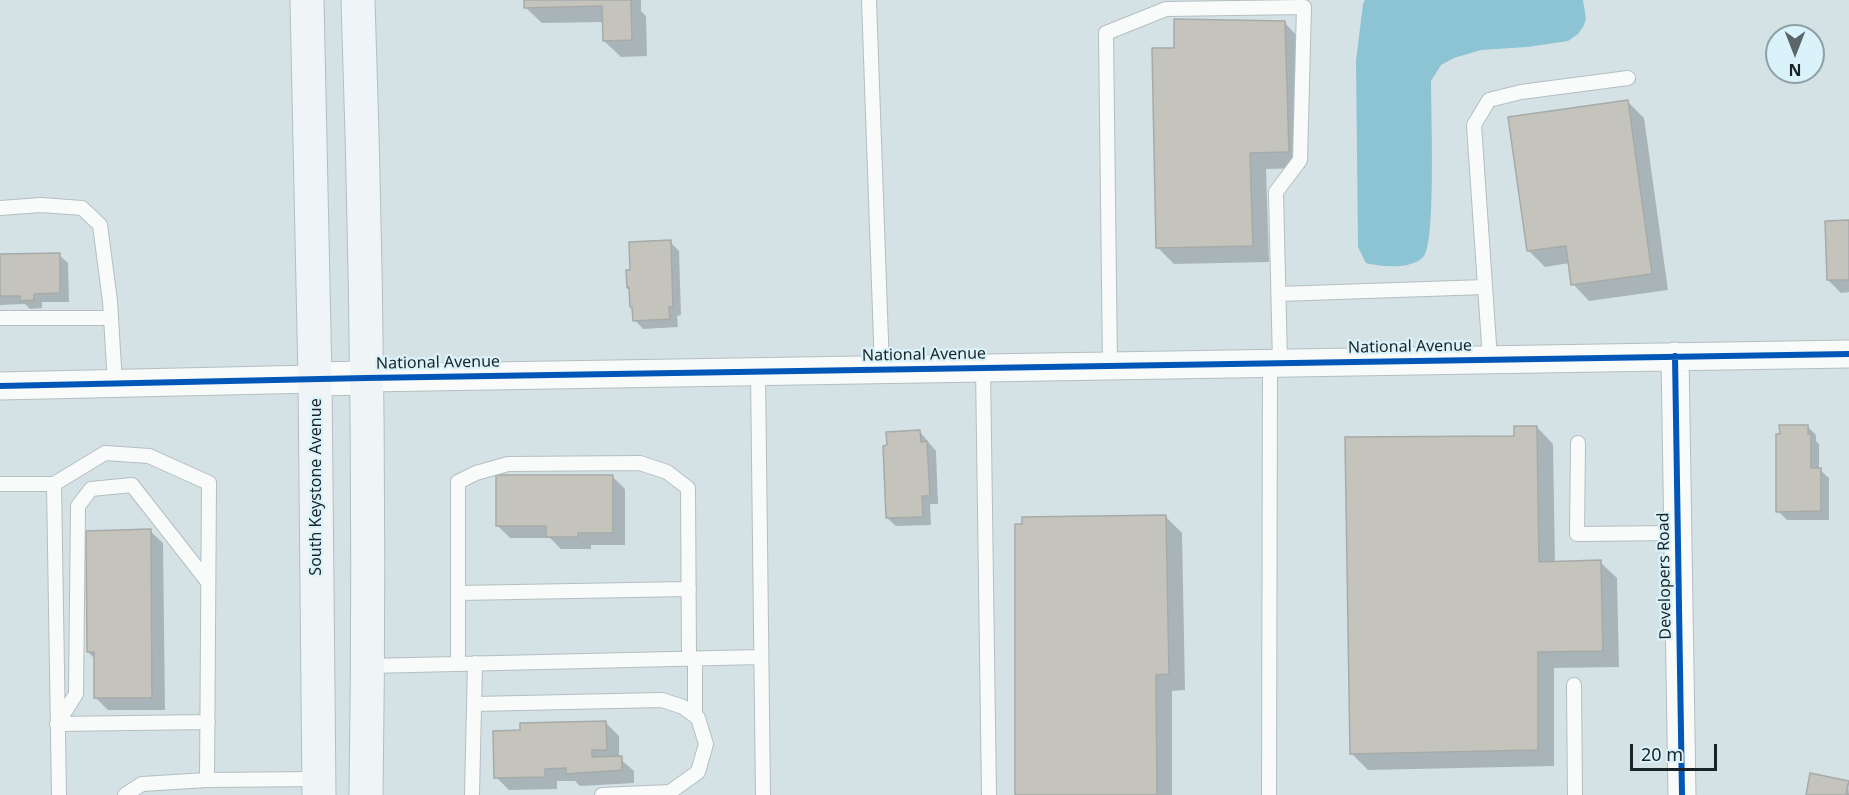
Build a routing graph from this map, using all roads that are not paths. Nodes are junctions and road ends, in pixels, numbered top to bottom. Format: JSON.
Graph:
{"nodes":[{"id":1,"x":307,"y":0,"type":"edge"},
{"id":2,"x":358,"y":0,"type":"edge"},
{"id":3,"x":869,"y":0,"type":"edge"},
{"id":4,"x":1628,"y":78,"type":"dead end"},
{"id":5,"x":0,"y":208,"type":"edge"},
{"id":6,"x":1485,"y":287,"type":"junction"},
{"id":7,"x":1279,"y":294,"type":"junction"},
{"id":8,"x":0,"y":318,"type":"edge"},
{"id":9,"x":110,"y":318,"type":"junction"},
{"id":10,"x":1849,"y":354,"type":"edge"},
{"id":11,"x":1675,"y":357,"type":"junction"},
{"id":12,"x":1490,"y":359,"type":"junction"},
{"id":13,"x":1275,"y":363,"type":"junction"},
{"id":14,"x":1110,"y":366,"type":"junction"},
{"id":15,"x":982,"y":368,"type":"junction"},
{"id":16,"x":882,"y":369,"type":"junction"},
{"id":17,"x":758,"y":372,"type":"junction"},
{"id":18,"x":366,"y":378,"type":"junction"},
{"id":19,"x":315,"y":379,"type":"junction"},
{"id":20,"x":115,"y":384,"type":"junction"},
{"id":21,"x":0,"y":386,"type":"edge"},
{"id":22,"x":1578,"y":443,"type":"dead end"},
{"id":23,"x":0,"y":484,"type":"edge"},
{"id":24,"x":54,"y":484,"type":"junction"},
{"id":25,"x":1678,"y":533,"type":"junction"},
{"id":26,"x":208,"y":582,"type":"junction"},
{"id":27,"x":689,"y":589,"type":"junction"},
{"id":28,"x":458,"y":593,"type":"junction"},
{"id":29,"x":760,"y":657,"type":"junction"},
{"id":30,"x":692,"y":659,"type":"junction"},
{"id":31,"x":475,"y":663,"type":"junction"},
{"id":32,"x":458,"y":664,"type":"junction"},
{"id":33,"x":368,"y":666,"type":"junction"},
{"id":34,"x":1574,"y":686,"type":"dead end"},
{"id":35,"x":474,"y":704,"type":"junction"},
{"id":36,"x":695,"y":716,"type":"junction"},
{"id":37,"x":208,"y":722,"type":"junction"},
{"id":38,"x":57,"y":724,"type":"junction"},
{"id":39,"x":207,"y":780,"type":"junction"},
{"id":40,"x":318,"y":787,"type":"edge"},
{"id":41,"x":58,"y":795,"type":"edge"},
{"id":42,"x":125,"y":795,"type":"edge"},
{"id":43,"x":366,"y":795,"type":"edge"},
{"id":44,"x":472,"y":795,"type":"edge"},
{"id":45,"x":602,"y":795,"type":"edge"},
{"id":46,"x":763,"y":795,"type":"edge"},
{"id":47,"x":989,"y":795,"type":"edge"},
{"id":48,"x":1269,"y":795,"type":"edge"},
{"id":49,"x":1575,"y":795,"type":"edge"},
{"id":50,"x":1682,"y":795,"type":"edge"}],
"edges":[{"from":1,"to":19,"type":"main road","name":"South Keystone Avenue"},
{"from":2,"to":18,"type":"main road"},
{"from":3,"to":16,"type":"lane"},
{"from":4,"to":6,"type":"lane"},
{"from":5,"to":9,"type":"lane"},
{"from":6,"to":7,"type":"lane"},
{"from":6,"to":12,"type":"lane"},
{"from":7,"to":13,"type":"lane"},
{"from":7,"to":14,"type":"lane"},
{"from":8,"to":9,"type":"lane"},
{"from":9,"to":20,"type":"lane"},
{"from":10,"to":11,"type":"street","name":"National Avenue"},
{"from":11,"to":12,"type":"street","name":"National Avenue"},
{"from":11,"to":25,"type":"street","name":"Developers Road"},
{"from":12,"to":13,"type":"street","name":"National Avenue"},
{"from":13,"to":14,"type":"street","name":"National Avenue"},
{"from":13,"to":48,"type":"lane"},
{"from":14,"to":15,"type":"street","name":"National Avenue"},
{"from":15,"to":16,"type":"street","name":"National Avenue"},
{"from":15,"to":47,"type":"lane"},
{"from":16,"to":17,"type":"street","name":"National Avenue"},
{"from":17,"to":18,"type":"street","name":"National Avenue"},
{"from":17,"to":29,"type":"lane"},
{"from":18,"to":19,"type":"street","name":"National Avenue"},
{"from":18,"to":33,"type":"main road"},
{"from":19,"to":20,"type":"street","name":"National Avenue"},
{"from":19,"to":40,"type":"main road","name":"South Keystone Avenue"},
{"from":20,"to":21,"type":"street","name":"National Avenue"},
{"from":22,"to":25,"type":"lane"},
{"from":23,"to":24,"type":"lane"},
{"from":24,"to":26,"type":"lane"},
{"from":24,"to":38,"type":"lane"},
{"from":25,"to":50,"type":"street","name":"Developers Road"},
{"from":26,"to":37,"type":"lane"},
{"from":26,"to":38,"type":"lane"},
{"from":27,"to":28,"type":"lane"},
{"from":27,"to":28,"type":"lane"},
{"from":27,"to":30,"type":"lane"},
{"from":28,"to":32,"type":"lane"},
{"from":29,"to":30,"type":"lane"},
{"from":29,"to":46,"type":"lane"},
{"from":30,"to":31,"type":"lane"},
{"from":30,"to":36,"type":"lane"},
{"from":31,"to":32,"type":"lane"},
{"from":31,"to":35,"type":"lane"},
{"from":32,"to":33,"type":"lane"},
{"from":33,"to":43,"type":"main road"},
{"from":34,"to":49,"type":"lane"},
{"from":35,"to":36,"type":"lane"},
{"from":35,"to":44,"type":"lane"},
{"from":36,"to":45,"type":"lane"},
{"from":37,"to":38,"type":"lane"},
{"from":37,"to":39,"type":"lane"},
{"from":38,"to":41,"type":"lane"},
{"from":39,"to":40,"type":"lane"},
{"from":39,"to":42,"type":"lane"}]}
